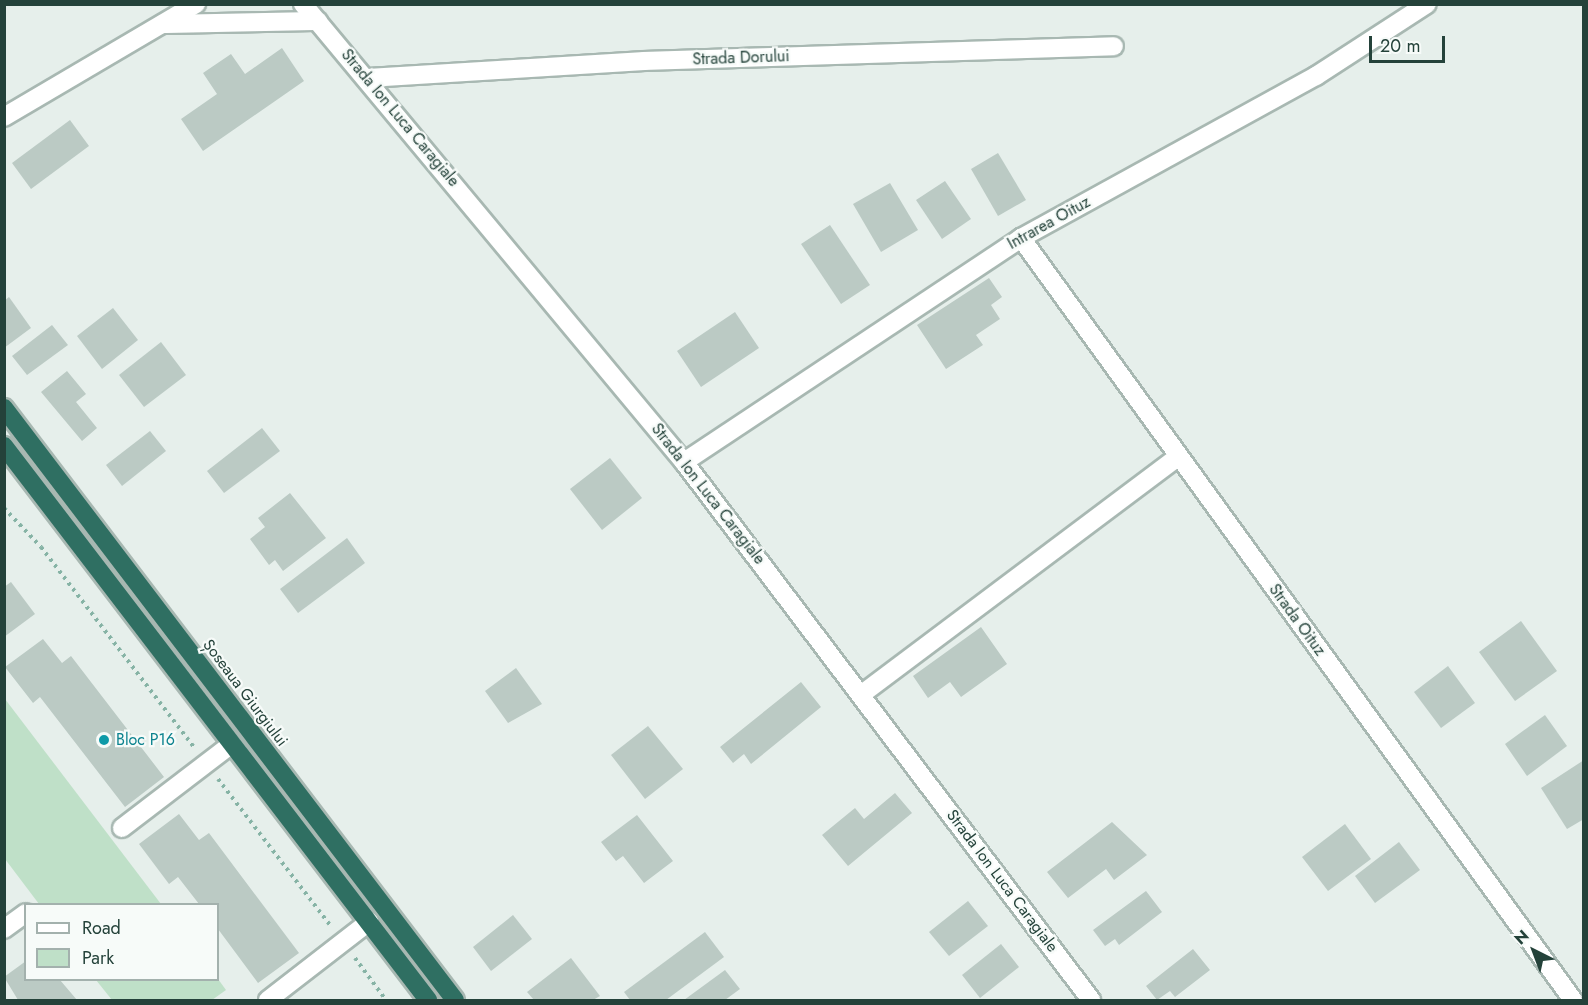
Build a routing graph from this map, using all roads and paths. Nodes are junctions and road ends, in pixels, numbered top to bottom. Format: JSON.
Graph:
{"nodes":[{"id":1,"x":162,"y":4,"type":"edge"},
{"id":2,"x":195,"y":4,"type":"edge"},
{"id":3,"x":303,"y":4,"type":"edge"},
{"id":4,"x":1427,"y":4,"type":"edge"},
{"id":5,"x":1406,"y":11,"type":"edge"},
{"id":6,"x":318,"y":21,"type":"junction"},
{"id":7,"x":158,"y":24,"type":"junction"},
{"id":8,"x":1114,"y":46,"type":"dead end"},
{"id":9,"x":368,"y":78,"type":"junction"},
{"id":10,"x":4,"y":117,"type":"edge"},
{"id":11,"x":1021,"y":238,"type":"junction"},
{"id":12,"x":4,"y":408,"type":"edge"},
{"id":13,"x":4,"y":446,"type":"edge"},
{"id":14,"x":1178,"y":457,"type":"junction"},
{"id":15,"x":684,"y":462,"type":"junction"},
{"id":16,"x":862,"y":694,"type":"junction"},
{"id":17,"x":232,"y":744,"type":"junction"},
{"id":18,"x":122,"y":828,"type":"dead end"},
{"id":19,"x":24,"y":914,"type":"edge"},
{"id":20,"x":369,"y":922,"type":"junction"},
{"id":21,"x":4,"y":929,"type":"edge"},
{"id":22,"x":268,"y":1000,"type":"edge"},
{"id":23,"x":428,"y":1000,"type":"edge"},
{"id":24,"x":455,"y":1000,"type":"edge"},
{"id":25,"x":1091,"y":1000,"type":"edge"},
{"id":26,"x":1573,"y":1000,"type":"edge"}],
"edges":[{"from":1,"to":7,"type":"street"},
{"from":2,"to":7,"type":"street"},
{"from":3,"to":6,"type":"street","name":"Strada Ion Luca Caragiale"},
{"from":4,"to":5,"type":"street","name":"Intrarea Oituz"},
{"from":5,"to":11,"type":"street","name":"Intrarea Oituz"},
{"from":6,"to":7,"type":"street"},
{"from":6,"to":9,"type":"street","name":"Strada Ion Luca Caragiale"},
{"from":7,"to":10,"type":"street"},
{"from":8,"to":9,"type":"street","name":"Strada Dorului"},
{"from":9,"to":15,"type":"street","name":"Strada Ion Luca Caragiale"},
{"from":11,"to":14,"type":"street","name":"Strada Oituz"},
{"from":11,"to":15,"type":"street","name":"Intrarea Oituz"},
{"from":12,"to":24,"type":"highway","name":"Șoseaua Giurgiului"},
{"from":13,"to":17,"type":"highway"},
{"from":14,"to":16,"type":"street"},
{"from":14,"to":26,"type":"street","name":"Strada Oituz"},
{"from":15,"to":16,"type":"street","name":"Strada Ion Luca Caragiale"},
{"from":16,"to":25,"type":"street","name":"Strada Ion Luca Caragiale"},
{"from":17,"to":18,"type":"street"},
{"from":17,"to":20,"type":"highway"},
{"from":19,"to":21,"type":"street"},
{"from":20,"to":22,"type":"street"},
{"from":20,"to":23,"type":"highway"}]}
